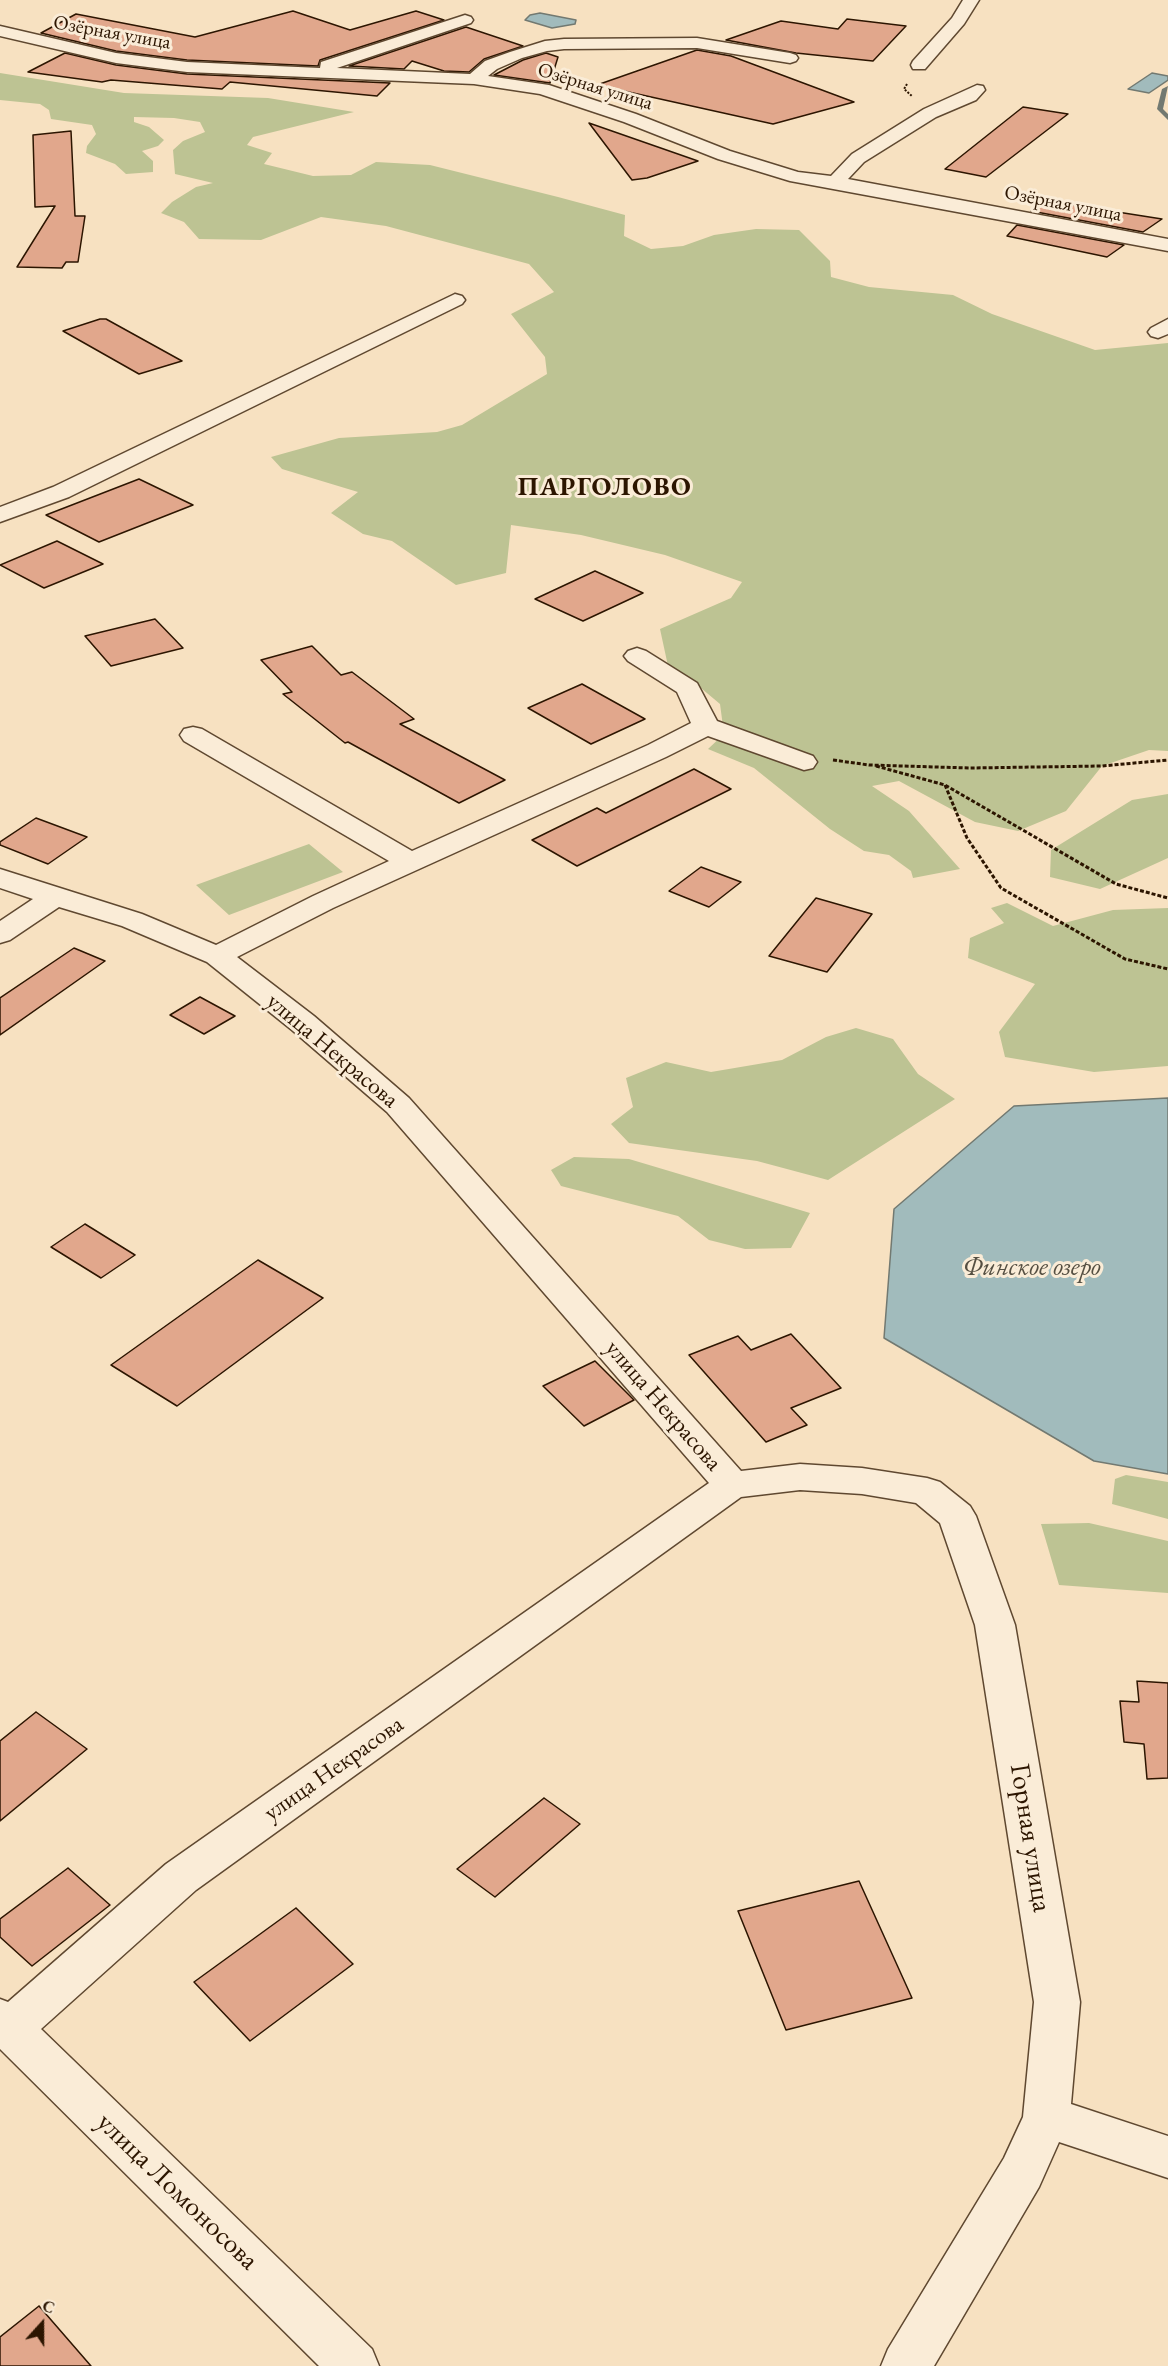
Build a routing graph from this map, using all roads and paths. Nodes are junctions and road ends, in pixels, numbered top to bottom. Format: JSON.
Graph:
{"nodes":[{"id":1,"x":971,"y":0,"type":"edge"},
{"id":2,"x":465,"y":20,"type":"dead end"},
{"id":3,"x":0,"y":31,"type":"edge"},
{"id":4,"x":790,"y":58,"type":"dead end"},
{"id":5,"x":919,"y":65,"type":"dead end"},
{"id":6,"x":308,"y":72,"type":"junction"},
{"id":7,"x":474,"y":79,"type":"junction"},
{"id":8,"x":977,"y":90,"type":"dead end"},
{"id":9,"x":835,"y":182,"type":"junction"},
{"id":10,"x":1168,"y":245,"type":"edge"},
{"id":11,"x":455,"y":300,"type":"dead end"},
{"id":12,"x":0,"y":515,"type":"edge"},
{"id":13,"x":637,"y":656,"type":"dead end"},
{"id":14,"x":706,"y":726,"type":"junction"},
{"id":15,"x":193,"y":735,"type":"dead end"},
{"id":16,"x":1168,"y":760,"type":"edge"},
{"id":17,"x":804,"y":762,"type":"dead end"},
{"id":18,"x":945,"y":785,"type":"junction"},
{"id":19,"x":411,"y":863,"type":"junction"},
{"id":20,"x":0,"y":878,"type":"edge"},
{"id":21,"x":55,"y":897,"type":"junction"},
{"id":22,"x":1168,"y":898,"type":"edge"},
{"id":23,"x":0,"y":933,"type":"edge"},
{"id":24,"x":216,"y":956,"type":"junction"},
{"id":25,"x":1168,"y":969,"type":"edge"},
{"id":26,"x":732,"y":1485,"type":"junction"},
{"id":27,"x":5,"y":2024,"type":"edge"},
{"id":28,"x":1046,"y":2117,"type":"junction"},
{"id":29,"x":1168,"y":2157,"type":"edge"},
{"id":30,"x":354,"y":2366,"type":"edge"},
{"id":31,"x":906,"y":2366,"type":"edge"}],
"edges":[{"from":1,"to":5,"type":"street"},
{"from":2,"to":6,"type":"street"},
{"from":3,"to":6,"type":"street","name":"Озёрная улица"},
{"from":4,"to":7,"type":"street"},
{"from":6,"to":7,"type":"street","name":"Озёрная улица"},
{"from":7,"to":9,"type":"street","name":"Озёрная улица"},
{"from":8,"to":9,"type":"street"},
{"from":9,"to":10,"type":"street","name":"Озёрная улица"},
{"from":11,"to":12,"type":"street"},
{"from":13,"to":14,"type":"street"},
{"from":14,"to":17,"type":"street"},
{"from":14,"to":19,"type":"street"},
{"from":15,"to":19,"type":"street"},
{"from":16,"to":18,"type":"path"},
{"from":18,"to":22,"type":"path"},
{"from":18,"to":25,"type":"path"},
{"from":19,"to":24,"type":"street"},
{"from":20,"to":21,"type":"street","name":"улица Некрасова"},
{"from":21,"to":23,"type":"street"},
{"from":21,"to":24,"type":"street","name":"улица Некрасова"},
{"from":24,"to":26,"type":"street","name":"улица Некрасова"},
{"from":26,"to":27,"type":"street","name":"улица Некрасова"},
{"from":26,"to":28,"type":"street","name":"Горная улица"},
{"from":27,"to":30,"type":"street","name":"улица Ломоносова"},
{"from":28,"to":29,"type":"street"},
{"from":28,"to":31,"type":"street","name":"Горная улица"}]}
